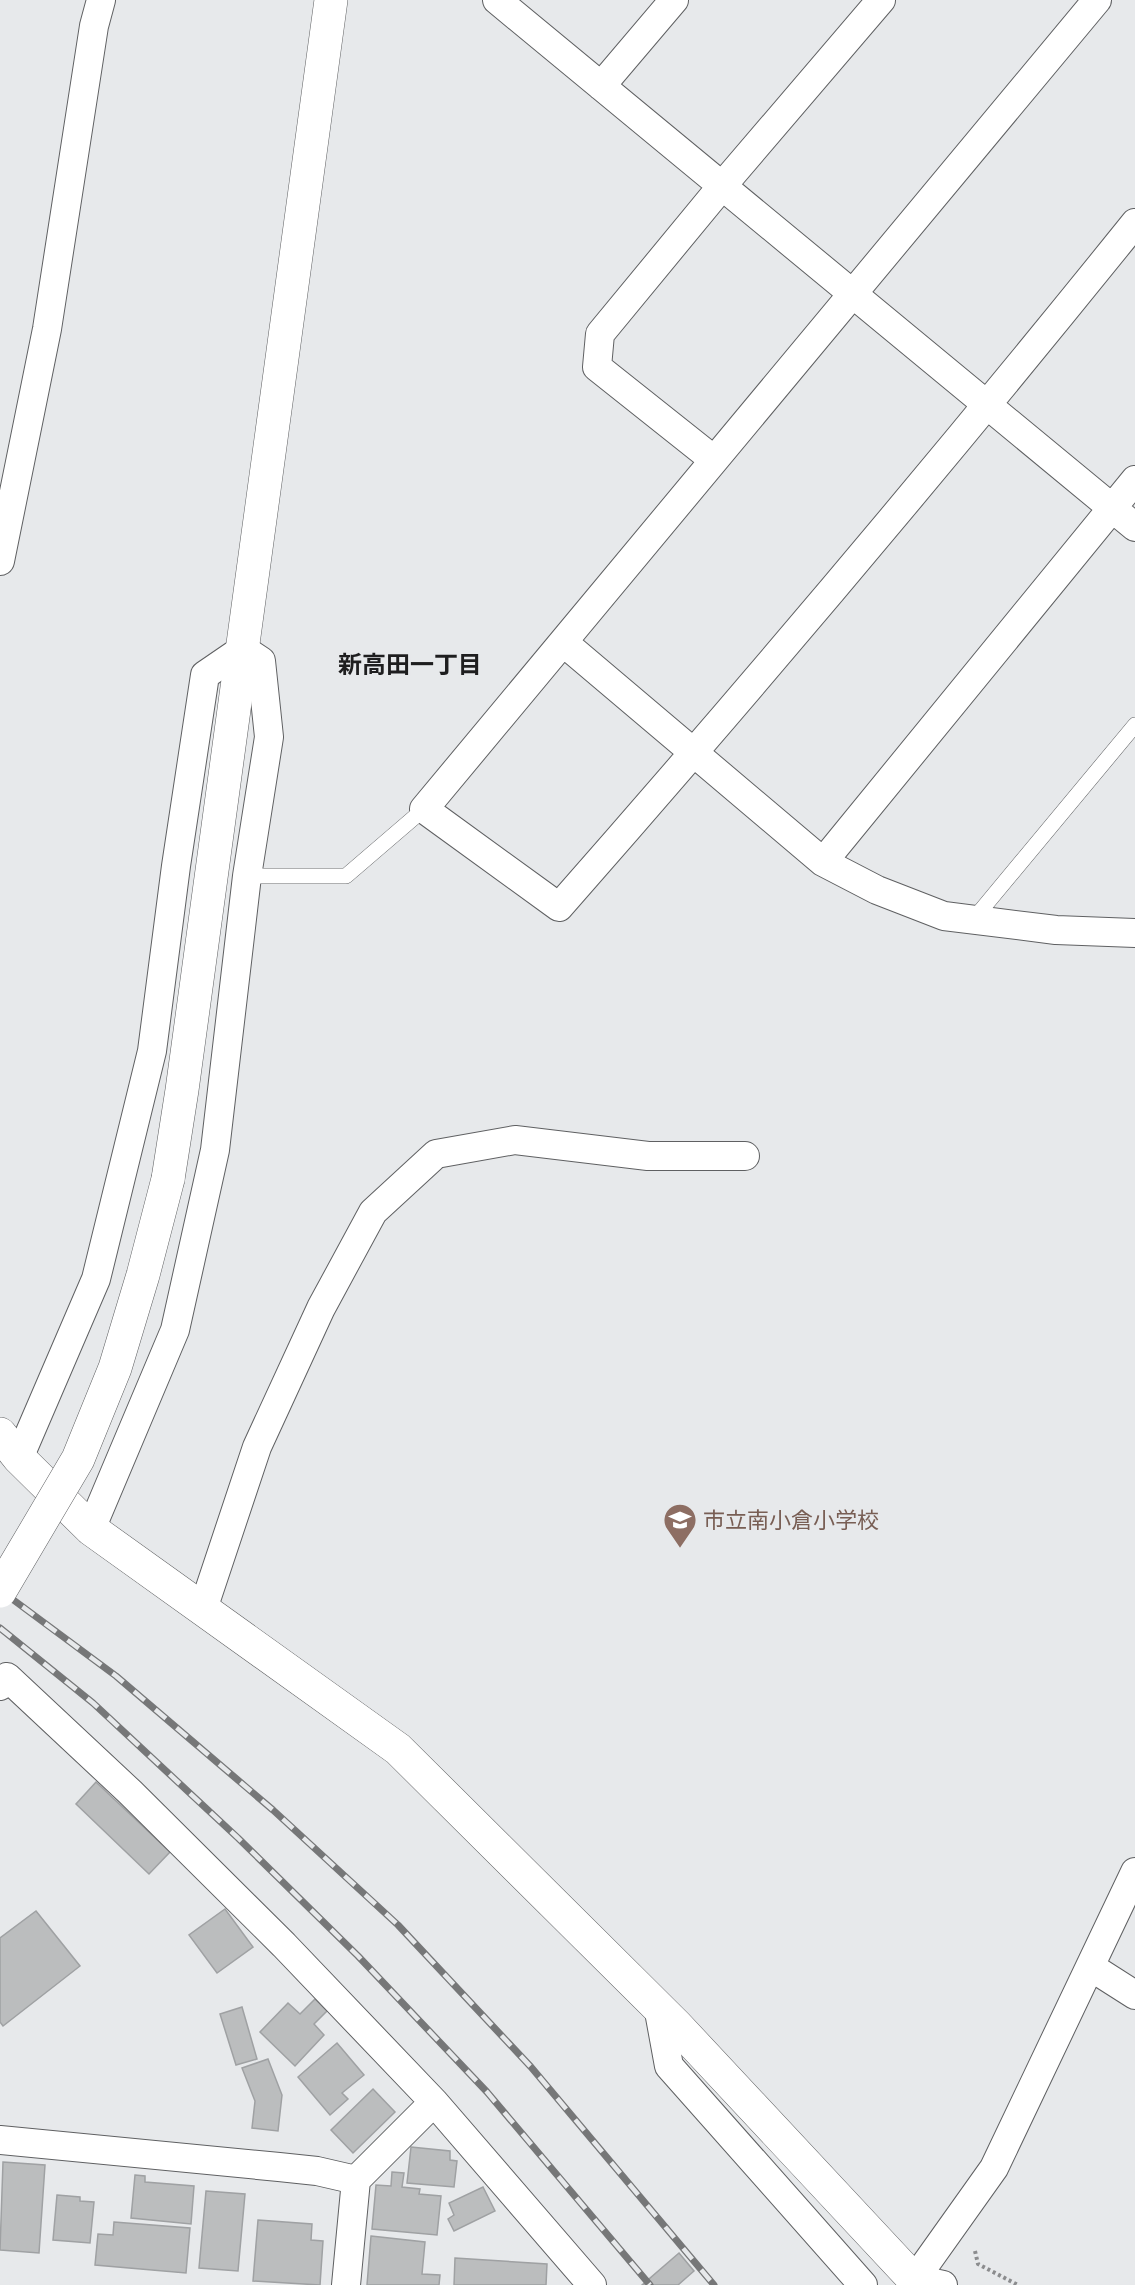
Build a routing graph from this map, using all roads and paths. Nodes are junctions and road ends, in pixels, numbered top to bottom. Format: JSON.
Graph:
{"nodes":[{"id":1,"x":101,"y":0,"type":"edge"},
{"id":2,"x":331,"y":0,"type":"edge"},
{"id":3,"x":497,"y":0,"type":"edge"},
{"id":4,"x":674,"y":0,"type":"edge"},
{"id":5,"x":881,"y":0,"type":"edge"},
{"id":6,"x":1097,"y":0,"type":"edge"},
{"id":7,"x":602,"y":86,"type":"junction"},
{"id":8,"x":722,"y":186,"type":"junction"},
{"id":9,"x":1135,"y":224,"type":"edge"},
{"id":10,"x":852,"y":294,"type":"junction"},
{"id":11,"x":988,"y":405,"type":"junction"},
{"id":12,"x":714,"y":460,"type":"junction"},
{"id":13,"x":1135,"y":480,"type":"edge"},
{"id":14,"x":1112,"y":508,"type":"junction"},
{"id":15,"x":1135,"y":527,"type":"edge"},
{"id":16,"x":0,"y":561,"type":"edge"},
{"id":17,"x":563,"y":642,"type":"junction"},
{"id":18,"x":243,"y":649,"type":"junction"},
{"id":19,"x":1135,"y":725,"type":"edge"},
{"id":20,"x":694,"y":753,"type":"junction"},
{"id":21,"x":424,"y":809,"type":"junction"},
{"id":22,"x":823,"y":862,"type":"junction"},
{"id":23,"x":248,"y":876,"type":"junction"},
{"id":24,"x":973,"y":920,"type":"junction"},
{"id":25,"x":1135,"y":933,"type":"edge"},
{"id":26,"x":744,"y":1156,"type":"dead end"},
{"id":27,"x":10,"y":1446,"type":"edge"},
{"id":28,"x":91,"y":1529,"type":"junction"},
{"id":29,"x":0,"y":1591,"type":"edge"},
{"id":30,"x":203,"y":1609,"type":"junction"},
{"id":31,"x":4,"y":1682,"type":"edge"},
{"id":32,"x":1135,"y":1872,"type":"edge"},
{"id":33,"x":1091,"y":1967,"type":"junction"},
{"id":34,"x":1135,"y":1995,"type":"edge"},
{"id":35,"x":658,"y":2006,"type":"junction"},
{"id":36,"x":434,"y":2102,"type":"junction"},
{"id":37,"x":0,"y":2140,"type":"edge"},
{"id":38,"x":356,"y":2180,"type":"junction"},
{"id":39,"x":926,"y":2283,"type":"edge"},
{"id":40,"x":346,"y":2285,"type":"edge"},
{"id":41,"x":592,"y":2285,"type":"edge"},
{"id":42,"x":863,"y":2285,"type":"edge"}],
"edges":[{"from":1,"to":16,"type":"street"},
{"from":2,"to":18,"type":"street"},
{"from":3,"to":7,"type":"street"},
{"from":4,"to":7,"type":"street"},
{"from":5,"to":8,"type":"street"},
{"from":6,"to":10,"type":"street"},
{"from":7,"to":8,"type":"street"},
{"from":8,"to":10,"type":"street"},
{"from":8,"to":12,"type":"street"},
{"from":9,"to":11,"type":"street"},
{"from":10,"to":11,"type":"street"},
{"from":10,"to":12,"type":"street"},
{"from":11,"to":14,"type":"street"},
{"from":11,"to":20,"type":"street"},
{"from":12,"to":17,"type":"street"},
{"from":13,"to":14,"type":"street"},
{"from":14,"to":15,"type":"street"},
{"from":14,"to":22,"type":"street"},
{"from":17,"to":20,"type":"street"},
{"from":17,"to":21,"type":"street"},
{"from":18,"to":23,"type":"street"},
{"from":18,"to":27,"type":"street"},
{"from":18,"to":29,"type":"street","bridge":true},
{"from":19,"to":24,"type":"lane"},
{"from":20,"to":21,"type":"street"},
{"from":20,"to":22,"type":"street"},
{"from":21,"to":23,"type":"lane"},
{"from":22,"to":24,"type":"street"},
{"from":23,"to":28,"type":"street"},
{"from":24,"to":25,"type":"street"},
{"from":26,"to":30,"type":"street"},
{"from":27,"to":28,"type":"street"},
{"from":28,"to":30,"type":"street"},
{"from":30,"to":35,"type":"street"},
{"from":31,"to":36,"type":"street"},
{"from":32,"to":33,"type":"street"},
{"from":33,"to":34,"type":"street"},
{"from":33,"to":39,"type":"street"},
{"from":35,"to":39,"type":"street"},
{"from":35,"to":42,"type":"street"},
{"from":36,"to":38,"type":"street"},
{"from":36,"to":41,"type":"street"},
{"from":37,"to":38,"type":"street"},
{"from":38,"to":40,"type":"street"}]}
